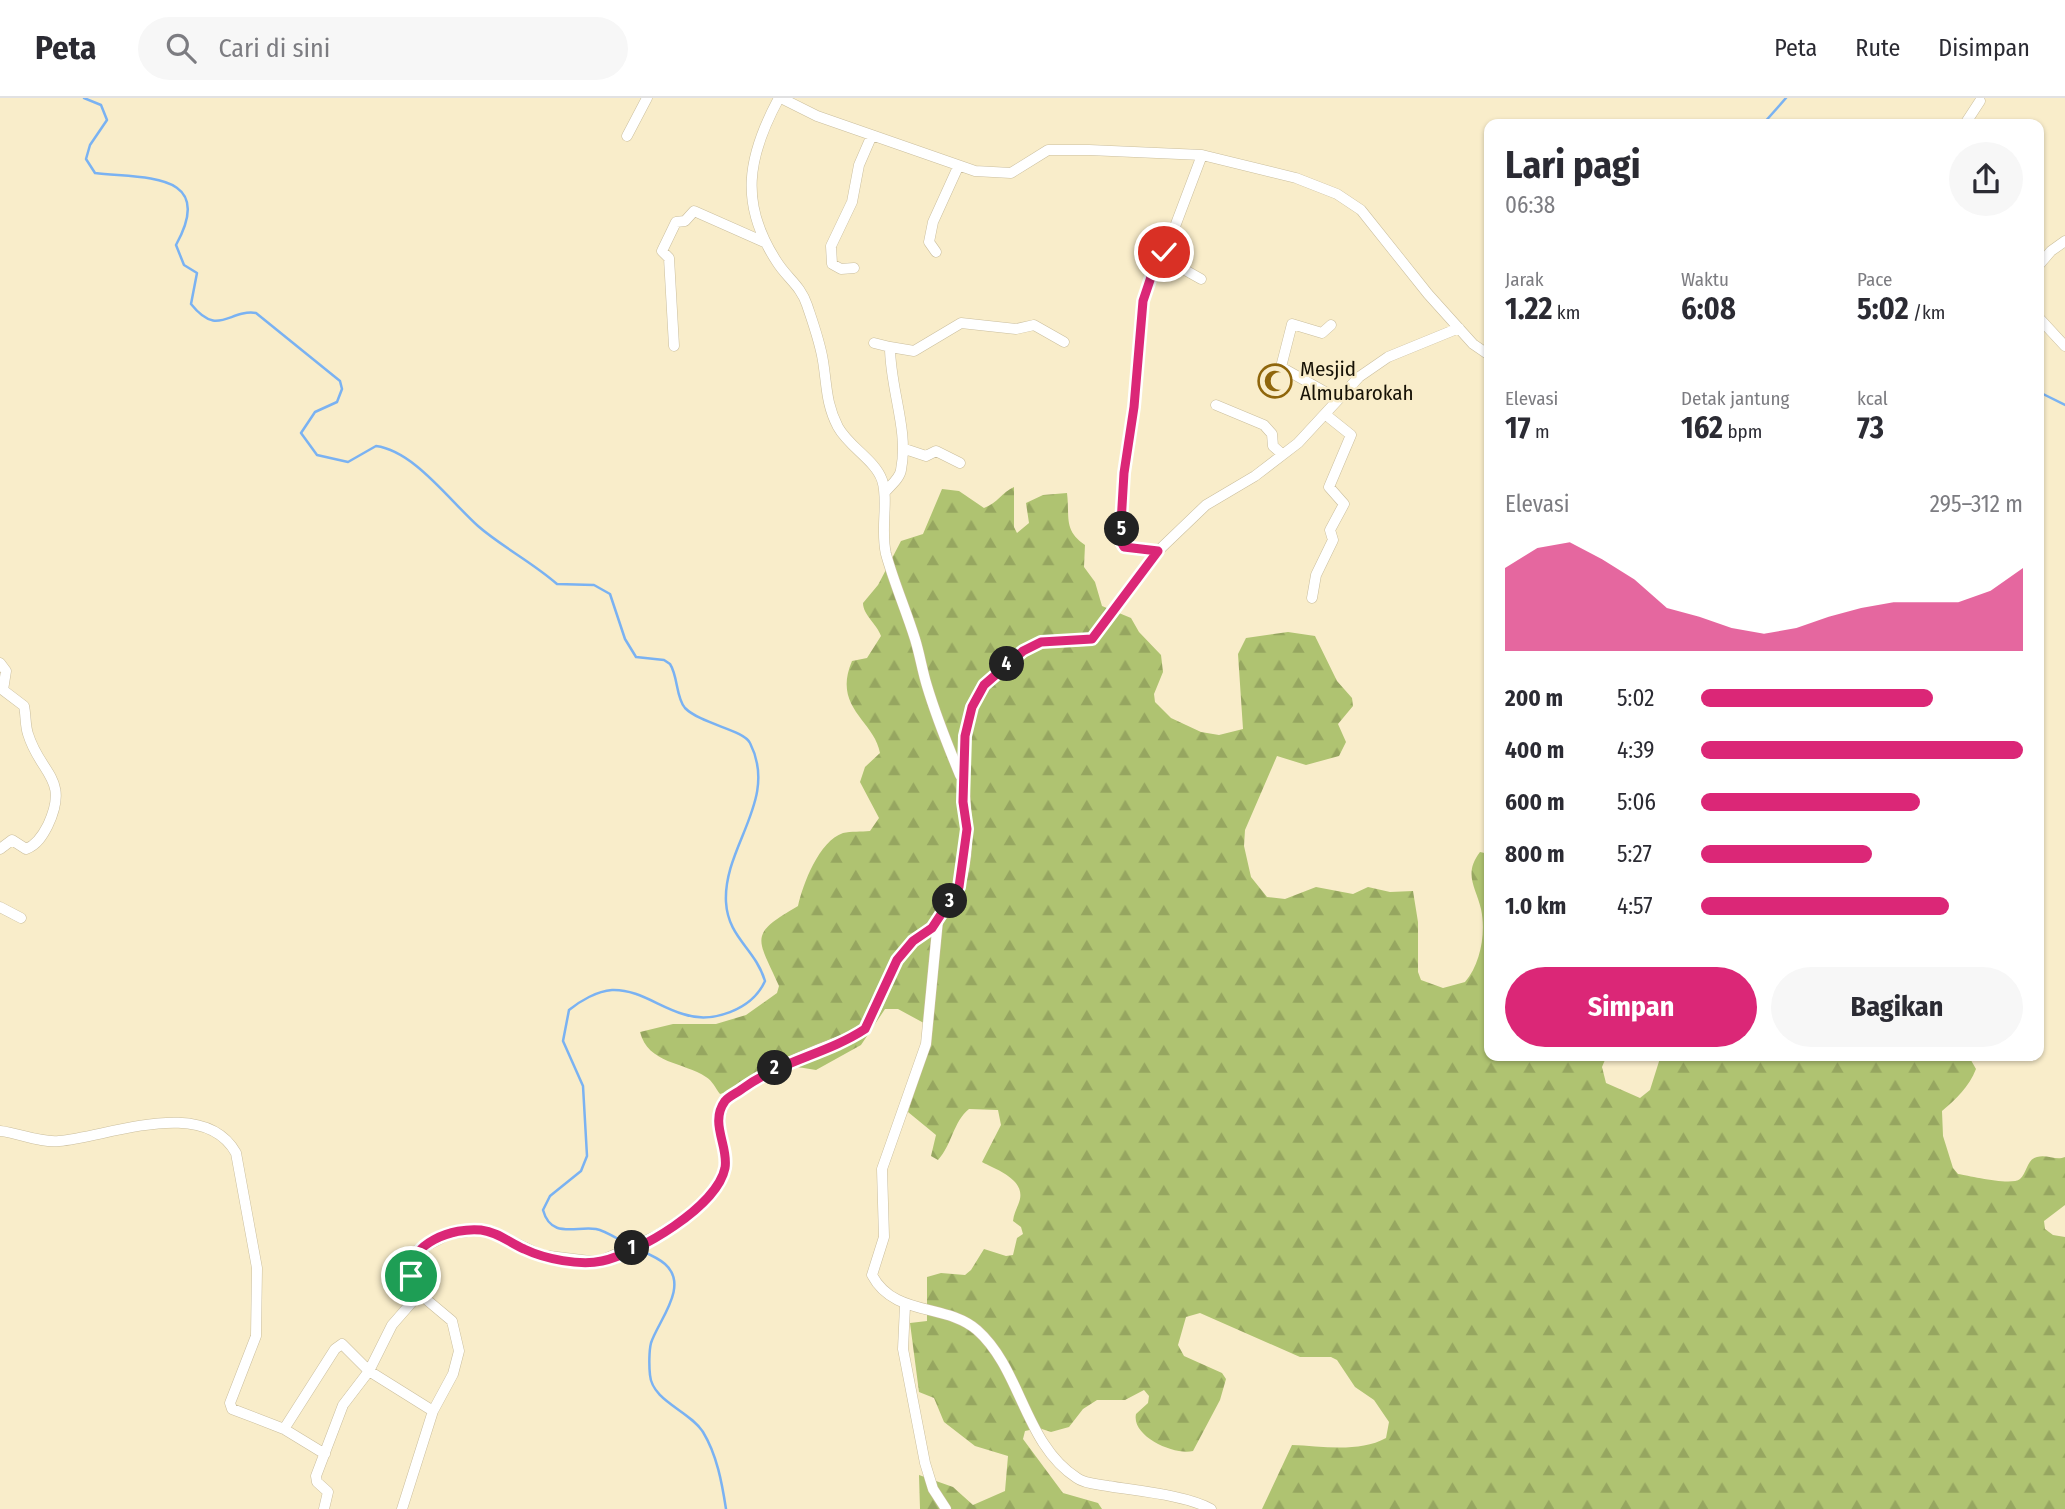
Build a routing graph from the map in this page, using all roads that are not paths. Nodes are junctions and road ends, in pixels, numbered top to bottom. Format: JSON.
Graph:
{"nodes":[{"id":1,"x":648,"y":98,"type":"edge"},
{"id":2,"x":780,"y":98,"type":"edge"},
{"id":3,"x":1980,"y":101,"type":"dead end"},
{"id":4,"x":1968,"y":119,"type":"edge"},
{"id":5,"x":872,"y":135,"type":"junction"},
{"id":6,"x":627,"y":136,"type":"dead end"},
{"id":7,"x":1202,"y":155,"type":"junction"},
{"id":8,"x":958,"y":167,"type":"junction"},
{"id":9,"x":2065,"y":241,"type":"edge"},
{"id":10,"x":764,"y":242,"type":"junction"},
{"id":11,"x":936,"y":252,"type":"dead end"},
{"id":12,"x":1160,"y":256,"type":"junction"},
{"id":13,"x":2044,"y":259,"type":"edge"},
{"id":14,"x":854,"y":268,"type":"dead end"},
{"id":15,"x":1201,"y":279,"type":"dead end"},
{"id":16,"x":2044,"y":323,"type":"edge"},
{"id":17,"x":1331,"y":326,"type":"dead end"},
{"id":18,"x":1459,"y":328,"type":"junction"},
{"id":19,"x":1064,"y":342,"type":"dead end"},
{"id":20,"x":874,"y":343,"type":"dead end"},
{"id":21,"x":674,"y":346,"type":"dead end"},
{"id":22,"x":2065,"y":346,"type":"edge"},
{"id":23,"x":890,"y":347,"type":"junction"},
{"id":24,"x":1484,"y":352,"type":"edge"},
{"id":25,"x":1336,"y":398,"type":"junction"},
{"id":26,"x":1216,"y":405,"type":"dead end"},
{"id":27,"x":1326,"y":415,"type":"junction"},
{"id":28,"x":905,"y":449,"type":"junction"},
{"id":29,"x":1282,"y":454,"type":"junction"},
{"id":30,"x":960,"y":463,"type":"dead end"},
{"id":31,"x":885,"y":492,"type":"junction"},
{"id":32,"x":1158,"y":551,"type":"junction"},
{"id":33,"x":1312,"y":598,"type":"dead end"},
{"id":34,"x":0,"y":663,"type":"edge"},
{"id":35,"x":963,"y":781,"type":"junction"},
{"id":36,"x":0,"y":849,"type":"edge"},
{"id":37,"x":0,"y":907,"type":"edge"},
{"id":38,"x":939,"y":916,"type":"junction"},
{"id":39,"x":20,"y":918,"type":"dead end"},
{"id":40,"x":0,"y":1131,"type":"edge"},
{"id":41,"x":420,"y":1293,"type":"junction"},
{"id":42,"x":905,"y":1306,"type":"junction"},
{"id":43,"x":369,"y":1371,"type":"junction"},
{"id":44,"x":433,"y":1411,"type":"junction"},
{"id":45,"x":284,"y":1429,"type":"junction"},
{"id":46,"x":325,"y":1454,"type":"junction"},
{"id":47,"x":324,"y":1509,"type":"edge"},
{"id":48,"x":402,"y":1509,"type":"edge"},
{"id":49,"x":946,"y":1509,"type":"edge"},
{"id":50,"x":1211,"y":1509,"type":"edge"}],
"edges":[{"from":1,"to":6,"type":"street"},
{"from":2,"to":5,"type":"street"},
{"from":2,"to":10,"type":"street"},
{"from":3,"to":4,"type":"street"},
{"from":5,"to":8,"type":"street"},
{"from":5,"to":14,"type":"street"},
{"from":7,"to":8,"type":"street"},
{"from":7,"to":12,"type":"street"},
{"from":7,"to":18,"type":"street"},
{"from":8,"to":11,"type":"street"},
{"from":9,"to":13,"type":"street"},
{"from":10,"to":21,"type":"street"},
{"from":10,"to":31,"type":"street"},
{"from":12,"to":15,"type":"street"},
{"from":12,"to":32,"type":"street"},
{"from":16,"to":22,"type":"street"},
{"from":17,"to":25,"type":"street"},
{"from":18,"to":24,"type":"street"},
{"from":18,"to":25,"type":"street"},
{"from":19,"to":23,"type":"street"},
{"from":20,"to":23,"type":"street"},
{"from":23,"to":28,"type":"street"},
{"from":25,"to":27,"type":"street"},
{"from":26,"to":29,"type":"street"},
{"from":27,"to":29,"type":"street"},
{"from":27,"to":33,"type":"street"},
{"from":28,"to":30,"type":"street"},
{"from":28,"to":31,"type":"street"},
{"from":29,"to":32,"type":"street"},
{"from":31,"to":35,"type":"street"},
{"from":32,"to":35,"type":"street"},
{"from":34,"to":36,"type":"street"},
{"from":35,"to":38,"type":"street"},
{"from":37,"to":39,"type":"street"},
{"from":38,"to":41,"type":"street"},
{"from":38,"to":42,"type":"street"},
{"from":40,"to":45,"type":"street"},
{"from":41,"to":43,"type":"street"},
{"from":41,"to":44,"type":"street"},
{"from":42,"to":49,"type":"street"},
{"from":42,"to":50,"type":"street"},
{"from":43,"to":44,"type":"street"},
{"from":43,"to":45,"type":"street"},
{"from":43,"to":46,"type":"street"},
{"from":44,"to":48,"type":"street"},
{"from":45,"to":46,"type":"street"},
{"from":46,"to":47,"type":"street"}]}
